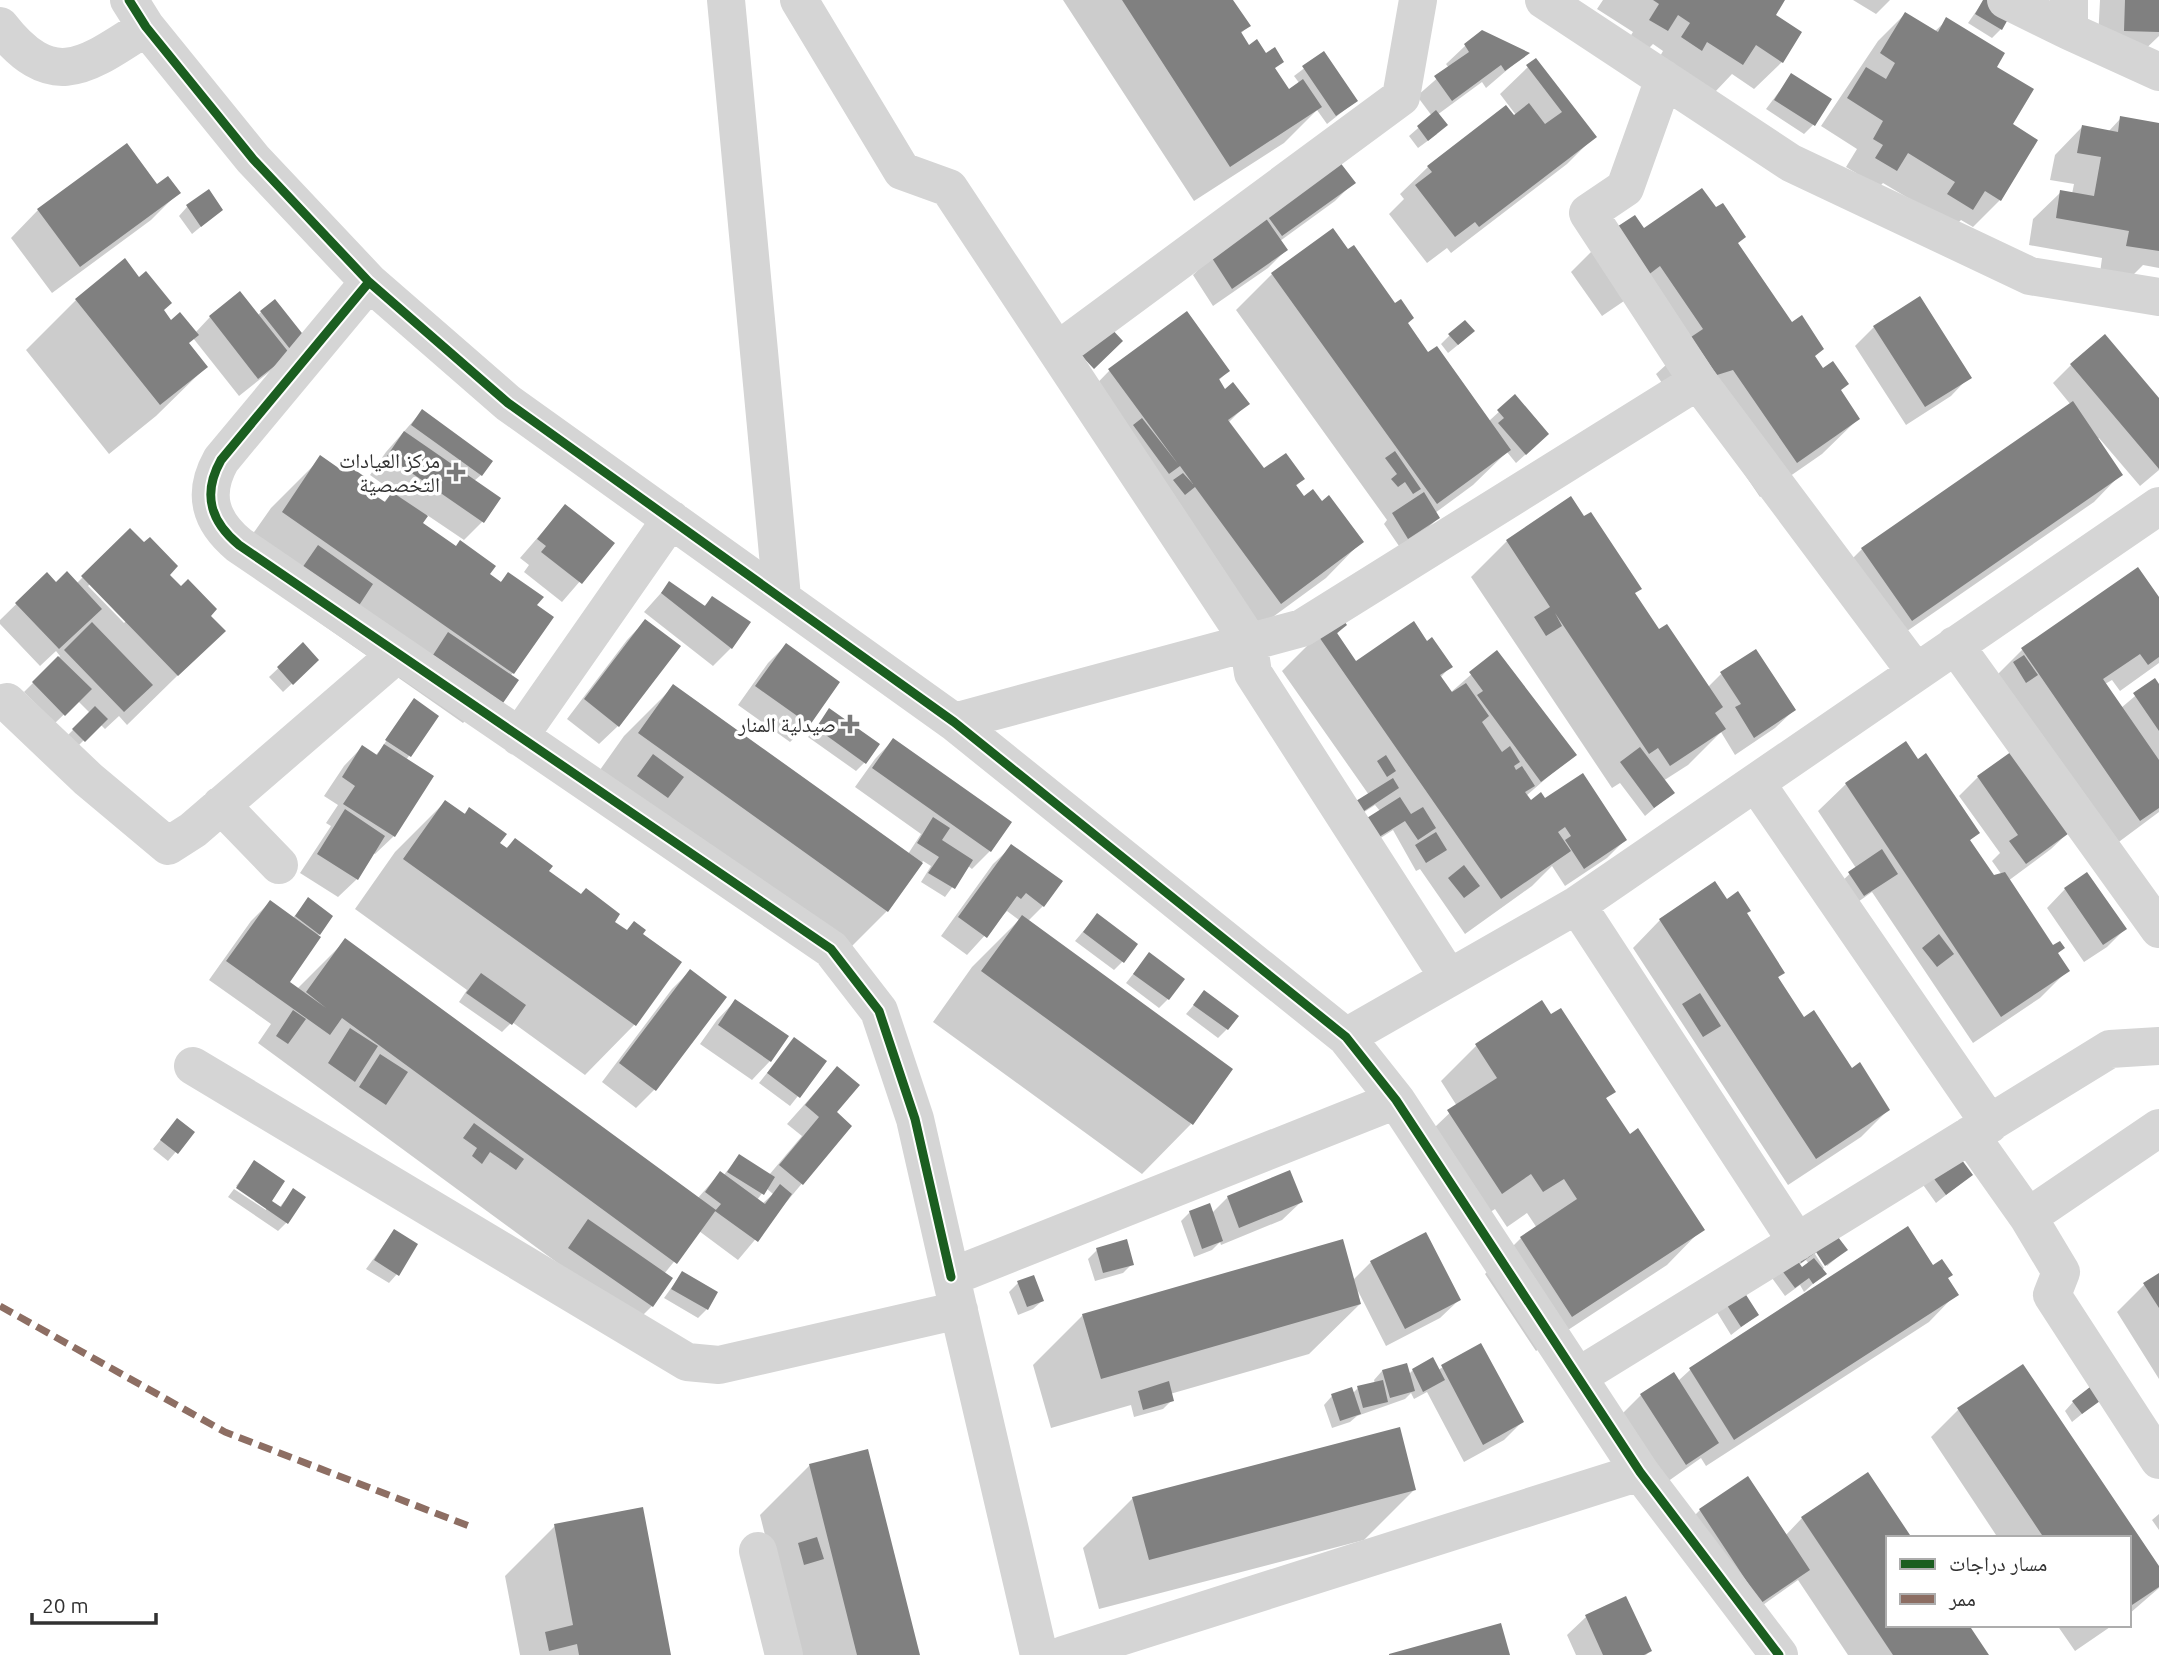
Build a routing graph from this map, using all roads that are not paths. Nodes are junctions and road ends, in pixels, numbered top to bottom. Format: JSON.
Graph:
{"nodes":[{"id":1,"x":726,"y":0,"type":"edge"},
{"id":2,"x":799,"y":0,"type":"edge"},
{"id":3,"x":1418,"y":0,"type":"edge"},
{"id":4,"x":1544,"y":0,"type":"edge"},
{"id":5,"x":2006,"y":0,"type":"edge"},
{"id":6,"x":138,"y":13,"type":"edge"},
{"id":7,"x":2069,"y":16,"type":"edge"},
{"id":8,"x":0,"y":26,"type":"edge"},
{"id":9,"x":2159,"y":72,"type":"edge"},
{"id":10,"x":1664,"y":79,"type":"junction"},
{"id":11,"x":369,"y":282,"type":"junction"},
{"id":12,"x":2159,"y":297,"type":"edge"},
{"id":13,"x":1057,"y":351,"type":"junction"},
{"id":14,"x":1698,"y":381,"type":"junction"},
{"id":15,"x":2159,"y":506,"type":"edge"},
{"id":16,"x":671,"y":519,"type":"junction"},
{"id":17,"x":782,"y":597,"type":"junction"},
{"id":18,"x":1248,"y":640,"type":"junction"},
{"id":19,"x":1955,"y":645,"type":"junction"},
{"id":20,"x":397,"y":654,"type":"junction"},
{"id":21,"x":1915,"y":671,"type":"junction"},
{"id":22,"x":7,"y":702,"type":"dead end"},
{"id":23,"x":954,"y":722,"type":"junction"},
{"id":24,"x":519,"y":737,"type":"junction"},
{"id":25,"x":1756,"y":782,"type":"junction"},
{"id":26,"x":221,"y":805,"type":"junction"},
{"id":27,"x":279,"y":865,"type":"dead end"},
{"id":28,"x":1577,"y":905,"type":"junction"},
{"id":29,"x":2159,"y":929,"type":"edge"},
{"id":30,"x":1449,"y":978,"type":"junction"},
{"id":31,"x":1346,"y":1037,"type":"junction"},
{"id":32,"x":2159,"y":1046,"type":"edge"},
{"id":33,"x":193,"y":1066,"type":"dead end"},
{"id":34,"x":1396,"y":1100,"type":"junction"},
{"id":35,"x":2159,"y":1128,"type":"edge"},
{"id":36,"x":1980,"y":1129,"type":"junction"},
{"id":37,"x":2028,"y":1217,"type":"junction"},
{"id":38,"x":1797,"y":1242,"type":"junction"},
{"id":39,"x":955,"y":1294,"type":"junction"},
{"id":40,"x":1579,"y":1376,"type":"junction"},
{"id":41,"x":2159,"y":1460,"type":"edge"},
{"id":42,"x":1640,"y":1472,"type":"junction"},
{"id":43,"x":758,"y":1551,"type":"dead end"},
{"id":44,"x":1743,"y":1608,"type":"junction"},
{"id":45,"x":784,"y":1655,"type":"edge"},
{"id":46,"x":1039,"y":1655,"type":"edge"},
{"id":47,"x":1063,"y":1655,"type":"edge"},
{"id":48,"x":1756,"y":1655,"type":"edge"},
{"id":49,"x":1779,"y":1655,"type":"edge"}],
"edges":[{"from":1,"to":17,"type":"street"},
{"from":2,"to":13,"type":"street"},
{"from":3,"to":13,"type":"street"},
{"from":4,"to":10,"type":"street"},
{"from":5,"to":7,"type":"street"},
{"from":6,"to":8,"type":"street"},
{"from":6,"to":11,"type":"street"},
{"from":7,"to":9,"type":"street"},
{"from":10,"to":12,"type":"street"},
{"from":10,"to":14,"type":"street"},
{"from":11,"to":16,"type":"street"},
{"from":11,"to":20,"type":"street"},
{"from":13,"to":18,"type":"street"},
{"from":14,"to":18,"type":"street"},
{"from":14,"to":21,"type":"street"},
{"from":15,"to":19,"type":"street"},
{"from":16,"to":17,"type":"street"},
{"from":16,"to":24,"type":"street"},
{"from":17,"to":23,"type":"street"},
{"from":18,"to":23,"type":"street"},
{"from":18,"to":30,"type":"street"},
{"from":19,"to":21,"type":"street"},
{"from":19,"to":29,"type":"street"},
{"from":20,"to":24,"type":"street"},
{"from":20,"to":26,"type":"street"},
{"from":21,"to":25,"type":"street"},
{"from":22,"to":26,"type":"street"},
{"from":23,"to":31,"type":"street"},
{"from":24,"to":39,"type":"street"},
{"from":25,"to":28,"type":"street"},
{"from":25,"to":36,"type":"street"},
{"from":26,"to":27,"type":"street"},
{"from":28,"to":30,"type":"street"},
{"from":28,"to":38,"type":"street"},
{"from":30,"to":31,"type":"street"},
{"from":31,"to":34,"type":"street"},
{"from":32,"to":36,"type":"street"},
{"from":33,"to":39,"type":"street"},
{"from":34,"to":39,"type":"street"},
{"from":34,"to":40,"type":"street"},
{"from":35,"to":37,"type":"street"},
{"from":36,"to":37,"type":"street"},
{"from":36,"to":38,"type":"street"},
{"from":37,"to":41,"type":"street"},
{"from":38,"to":40,"type":"street"},
{"from":39,"to":46,"type":"street"},
{"from":40,"to":42,"type":"street"},
{"from":42,"to":44,"type":"street"},
{"from":42,"to":47,"type":"street"},
{"from":43,"to":45,"type":"street"},
{"from":44,"to":48,"type":"street"},
{"from":44,"to":49,"type":"street"}]}
